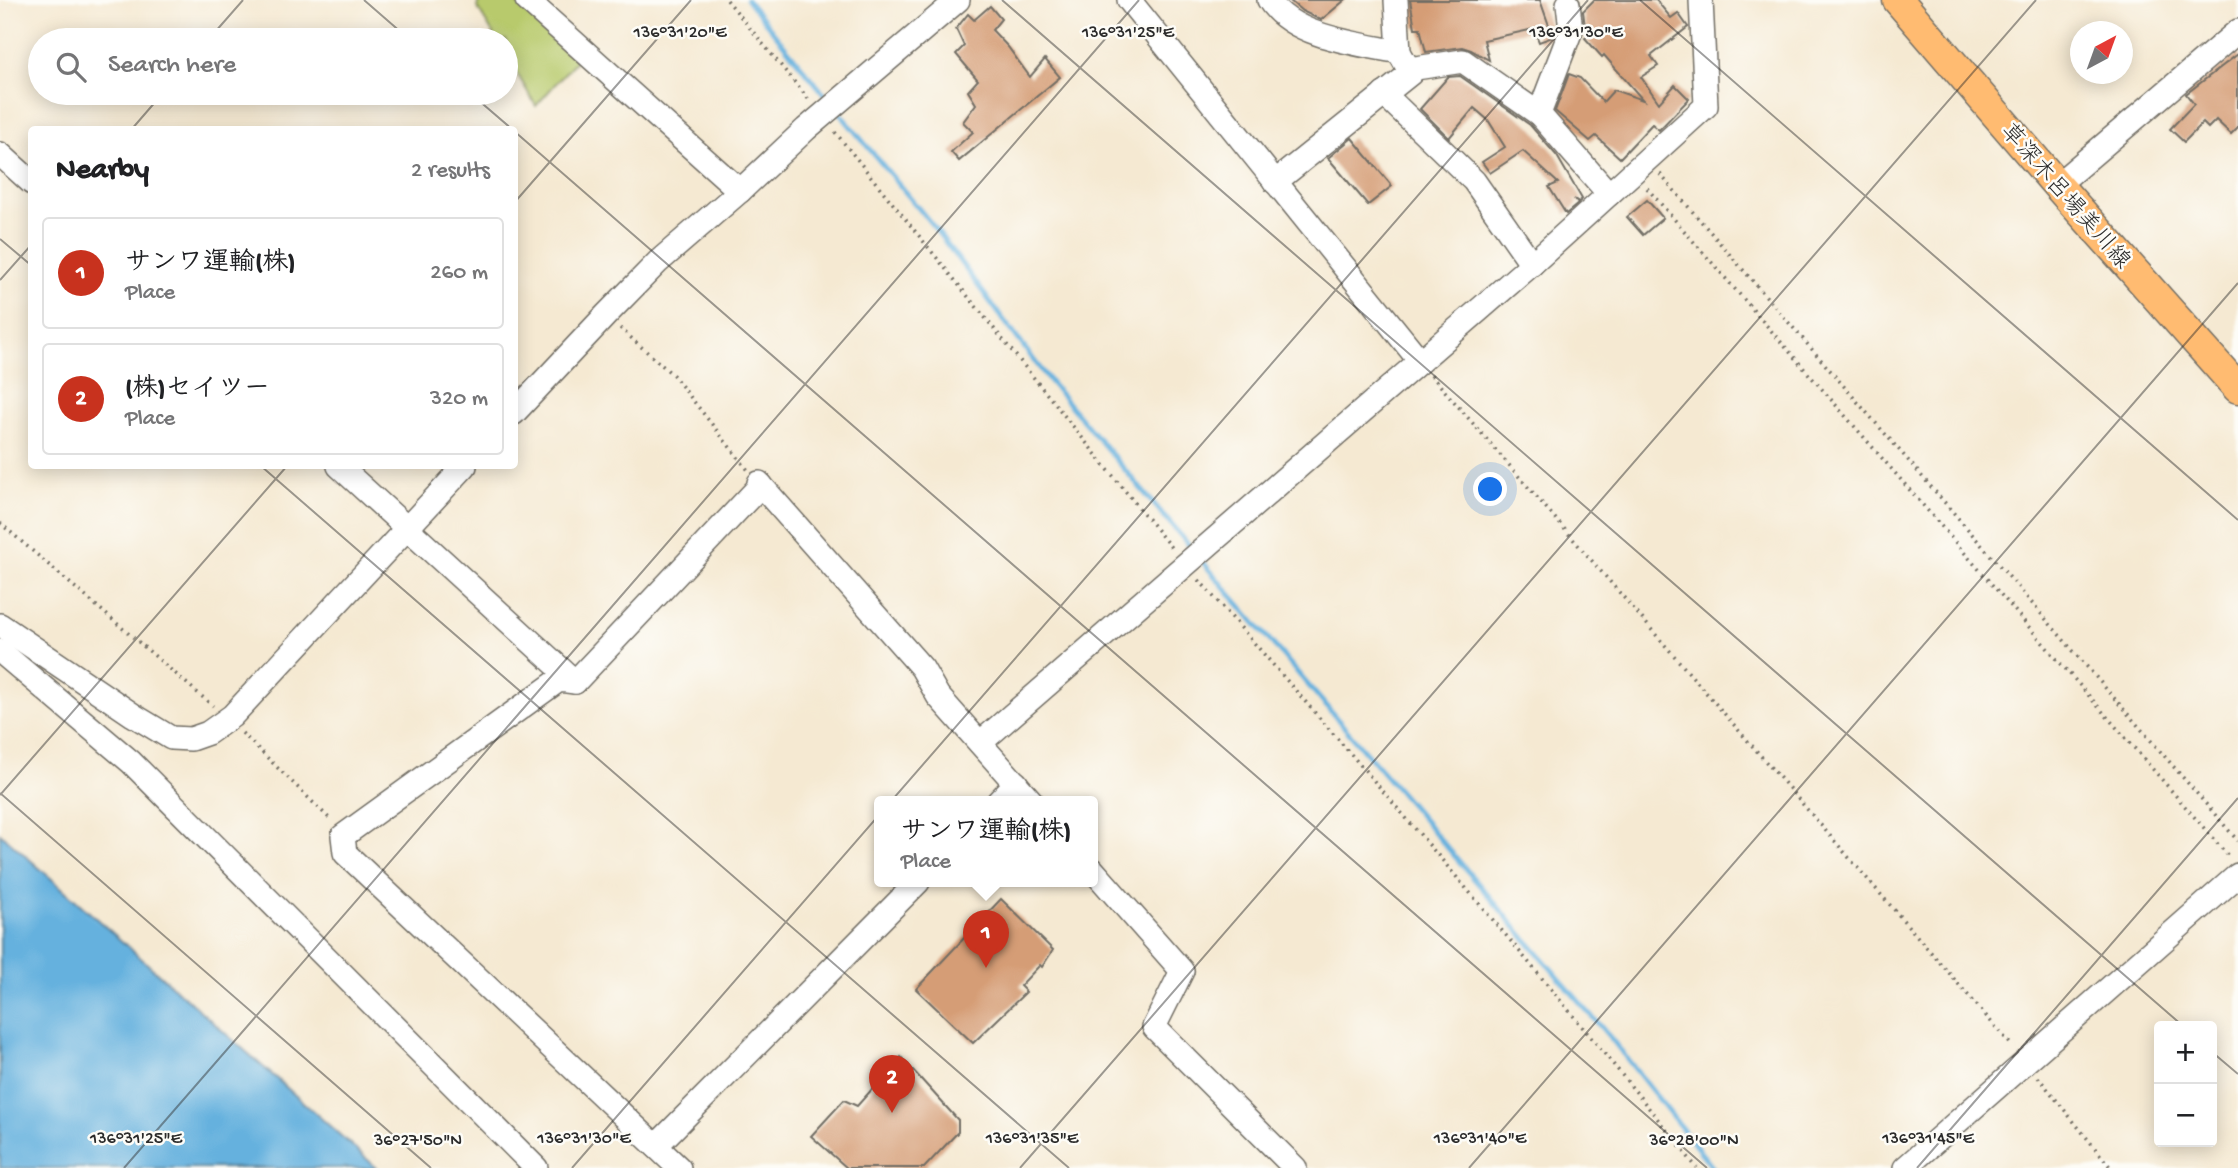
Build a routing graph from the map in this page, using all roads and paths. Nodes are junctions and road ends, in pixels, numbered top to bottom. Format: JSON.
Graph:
{"nodes":[{"id":1,"x":527,"y":0,"type":"edge"},
{"id":2,"x":727,"y":0,"type":"edge"},
{"id":3,"x":958,"y":0,"type":"edge"},
{"id":4,"x":1129,"y":0,"type":"edge"},
{"id":5,"x":1269,"y":0,"type":"edge"},
{"id":6,"x":1396,"y":0,"type":"edge"},
{"id":7,"x":1701,"y":0,"type":"edge"},
{"id":8,"x":1898,"y":0,"type":"edge"},
{"id":9,"x":1571,"y":1,"type":"edge"},
{"id":10,"x":2237,"y":37,"type":"edge"},
{"id":11,"x":1404,"y":61,"type":"junction"},
{"id":12,"x":1384,"y":94,"type":"junction"},
{"id":13,"x":829,"y":109,"type":"junction"},
{"id":14,"x":1539,"y":114,"type":"junction"},
{"id":15,"x":0,"y":154,"type":"edge"},
{"id":16,"x":1641,"y":166,"type":"junction"},
{"id":17,"x":28,"y":179,"type":"edge"},
{"id":18,"x":1275,"y":182,"type":"junction"},
{"id":19,"x":2057,"y":185,"type":"junction"},
{"id":20,"x":740,"y":191,"type":"junction"},
{"id":21,"x":1609,"y":194,"type":"junction"},
{"id":22,"x":1532,"y":264,"type":"junction"},
{"id":23,"x":606,"y":315,"type":"junction"},
{"id":24,"x":1420,"y":361,"type":"junction"},
{"id":25,"x":2235,"y":378,"type":"edge"},
{"id":26,"x":518,"y":408,"type":"edge"},
{"id":27,"x":342,"y":469,"type":"edge"},
{"id":28,"x":462,"y":469,"type":"edge"},
{"id":29,"x":760,"y":484,"type":"junction"},
{"id":30,"x":0,"y":523,"type":"edge"},
{"id":31,"x":406,"y":528,"type":"junction"},
{"id":32,"x":1185,"y":565,"type":"junction"},
{"id":33,"x":0,"y":625,"type":"edge"},
{"id":34,"x":0,"y":651,"type":"edge"},
{"id":35,"x":575,"y":682,"type":"junction"},
{"id":36,"x":228,"y":719,"type":"junction"},
{"id":37,"x":980,"y":743,"type":"junction"},
{"id":38,"x":1016,"y":783,"type":"junction"},
{"id":39,"x":1004,"y":796,"type":"edge"},
{"id":40,"x":1027,"y":796,"type":"edge"},
{"id":41,"x":345,"y":834,"type":"junction"},
{"id":42,"x":2238,"y":841,"type":"edge"},
{"id":43,"x":2238,"y":867,"type":"edge"},
{"id":44,"x":2238,"y":875,"type":"edge"},
{"id":45,"x":1098,"y":876,"type":"edge"},
{"id":46,"x":913,"y":887,"type":"edge"},
{"id":47,"x":2026,"y":1061,"type":"junction"},
{"id":48,"x":656,"y":1146,"type":"junction"},
{"id":49,"x":536,"y":1168,"type":"edge"},
{"id":50,"x":679,"y":1168,"type":"edge"},
{"id":51,"x":1295,"y":1168,"type":"edge"},
{"id":52,"x":1697,"y":1168,"type":"edge"},
{"id":53,"x":1905,"y":1168,"type":"edge"},
{"id":54,"x":2111,"y":1168,"type":"edge"}],
"edges":[{"from":1,"to":20,"type":"street"},
{"from":2,"to":13,"type":"path"},
{"from":3,"to":13,"type":"street"},
{"from":4,"to":18,"type":"street"},
{"from":5,"to":11,"type":"street"},
{"from":6,"to":11,"type":"street"},
{"from":7,"to":16,"type":"street"},
{"from":8,"to":19,"type":"main road","name":"草深木呂場美川線"},
{"from":9,"to":14,"type":"street"},
{"from":10,"to":19,"type":"street"},
{"from":11,"to":12,"type":"street"},
{"from":11,"to":14,"type":"street"},
{"from":12,"to":18,"type":"street"},
{"from":12,"to":22,"type":"street"},
{"from":13,"to":20,"type":"street"},
{"from":13,"to":32,"type":"path"},
{"from":14,"to":21,"type":"street"},
{"from":15,"to":17,"type":"street"},
{"from":16,"to":21,"type":"street"},
{"from":16,"to":42,"type":"path"},
{"from":16,"to":43,"type":"path"},
{"from":18,"to":24,"type":"street"},
{"from":19,"to":25,"type":"main road","name":"草深木呂場美川線"},
{"from":20,"to":23,"type":"street"},
{"from":21,"to":22,"type":"street"},
{"from":22,"to":24,"type":"street"},
{"from":23,"to":26,"type":"street"},
{"from":23,"to":29,"type":"path"},
{"from":24,"to":32,"type":"street"},
{"from":24,"to":47,"type":"path"},
{"from":27,"to":31,"type":"street"},
{"from":28,"to":31,"type":"street"},
{"from":29,"to":35,"type":"street"},
{"from":29,"to":37,"type":"street"},
{"from":30,"to":36,"type":"path"},
{"from":31,"to":35,"type":"street"},
{"from":31,"to":36,"type":"street"},
{"from":32,"to":37,"type":"street"},
{"from":32,"to":52,"type":"path"},
{"from":33,"to":36,"type":"street"},
{"from":34,"to":49,"type":"street"},
{"from":35,"to":41,"type":"street"},
{"from":36,"to":41,"type":"path"},
{"from":37,"to":38,"type":"street"},
{"from":38,"to":39,"type":"street"},
{"from":38,"to":40,"type":"street"},
{"from":41,"to":48,"type":"street"},
{"from":44,"to":47,"type":"street"},
{"from":45,"to":51,"type":"street"},
{"from":46,"to":48,"type":"street"},
{"from":47,"to":53,"type":"street"},
{"from":47,"to":54,"type":"path"},
{"from":48,"to":50,"type":"street"}]}
